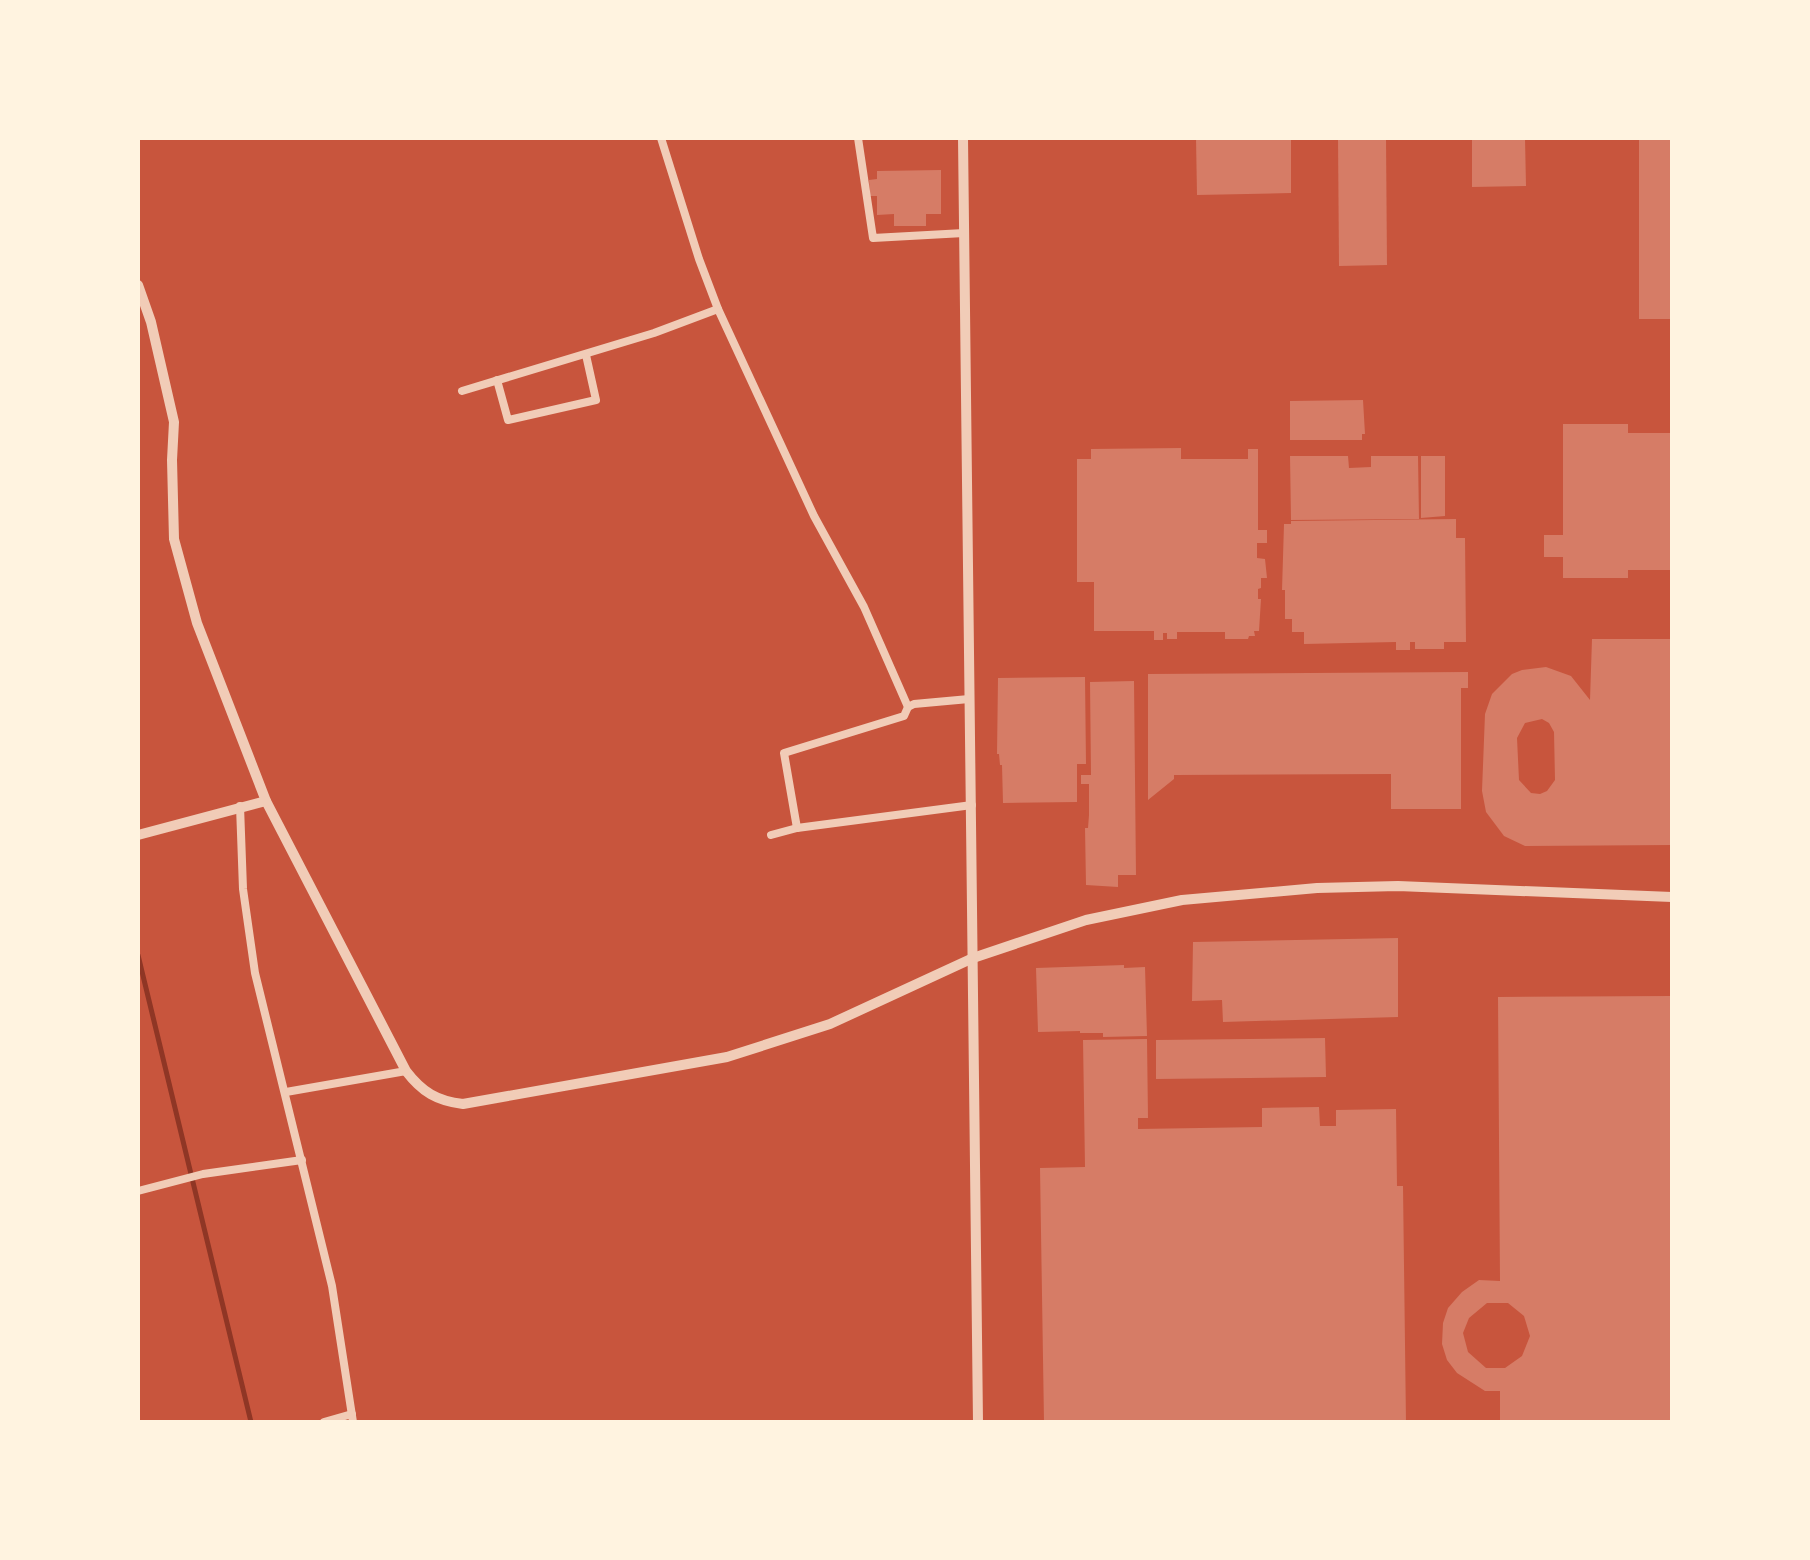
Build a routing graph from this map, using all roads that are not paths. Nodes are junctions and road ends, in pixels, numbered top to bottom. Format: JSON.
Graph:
{"nodes":[{"id":1,"x":661,"y":138,"type":"edge"},
{"id":2,"x":858,"y":138,"type":"edge"},
{"id":3,"x":963,"y":138,"type":"edge"},
{"id":4,"x":964,"y":233,"type":"junction"},
{"id":5,"x":138,"y":285,"type":"edge"},
{"id":6,"x":718,"y":309,"type":"junction"},
{"id":7,"x":586,"y":355,"type":"junction"},
{"id":8,"x":497,"y":380,"type":"junction"},
{"id":9,"x":462,"y":391,"type":"dead end"},
{"id":10,"x":969,"y":699,"type":"junction"},
{"id":11,"x":908,"y":707,"type":"junction"},
{"id":12,"x":266,"y":801,"type":"junction"},
{"id":13,"x":972,"y":805,"type":"junction"},
{"id":14,"x":240,"y":806,"type":"junction"},
{"id":15,"x":797,"y":828,"type":"junction"},
{"id":16,"x":138,"y":835,"type":"edge"},
{"id":17,"x":771,"y":835,"type":"dead end"},
{"id":18,"x":1672,"y":897,"type":"edge"},
{"id":19,"x":973,"y":958,"type":"junction"},
{"id":20,"x":406,"y":1071,"type":"junction"},
{"id":21,"x":286,"y":1092,"type":"junction"},
{"id":22,"x":302,"y":1160,"type":"junction"},
{"id":23,"x":138,"y":1191,"type":"edge"},
{"id":24,"x":353,"y":1418,"type":"edge"},
{"id":25,"x":324,"y":1422,"type":"edge"},
{"id":26,"x":978,"y":1422,"type":"edge"}],
"edges":[{"from":1,"to":6,"type":"street"},
{"from":2,"to":4,"type":"street"},
{"from":3,"to":4,"type":"street"},
{"from":4,"to":10,"type":"street"},
{"from":5,"to":12,"type":"street"},
{"from":6,"to":7,"type":"street"},
{"from":6,"to":11,"type":"street"},
{"from":7,"to":8,"type":"street"},
{"from":7,"to":8,"type":"street"},
{"from":8,"to":9,"type":"street"},
{"from":10,"to":11,"type":"street"},
{"from":10,"to":13,"type":"street"},
{"from":11,"to":15,"type":"street"},
{"from":12,"to":14,"type":"street"},
{"from":12,"to":20,"type":"street"},
{"from":13,"to":15,"type":"street"},
{"from":13,"to":19,"type":"street"},
{"from":14,"to":16,"type":"street"},
{"from":14,"to":21,"type":"street"},
{"from":15,"to":17,"type":"street"},
{"from":18,"to":19,"type":"street"},
{"from":19,"to":20,"type":"street"},
{"from":19,"to":26,"type":"street"},
{"from":20,"to":21,"type":"street"},
{"from":21,"to":22,"type":"street"},
{"from":22,"to":23,"type":"street"},
{"from":22,"to":24,"type":"street"},
{"from":24,"to":25,"type":"street"}]}
